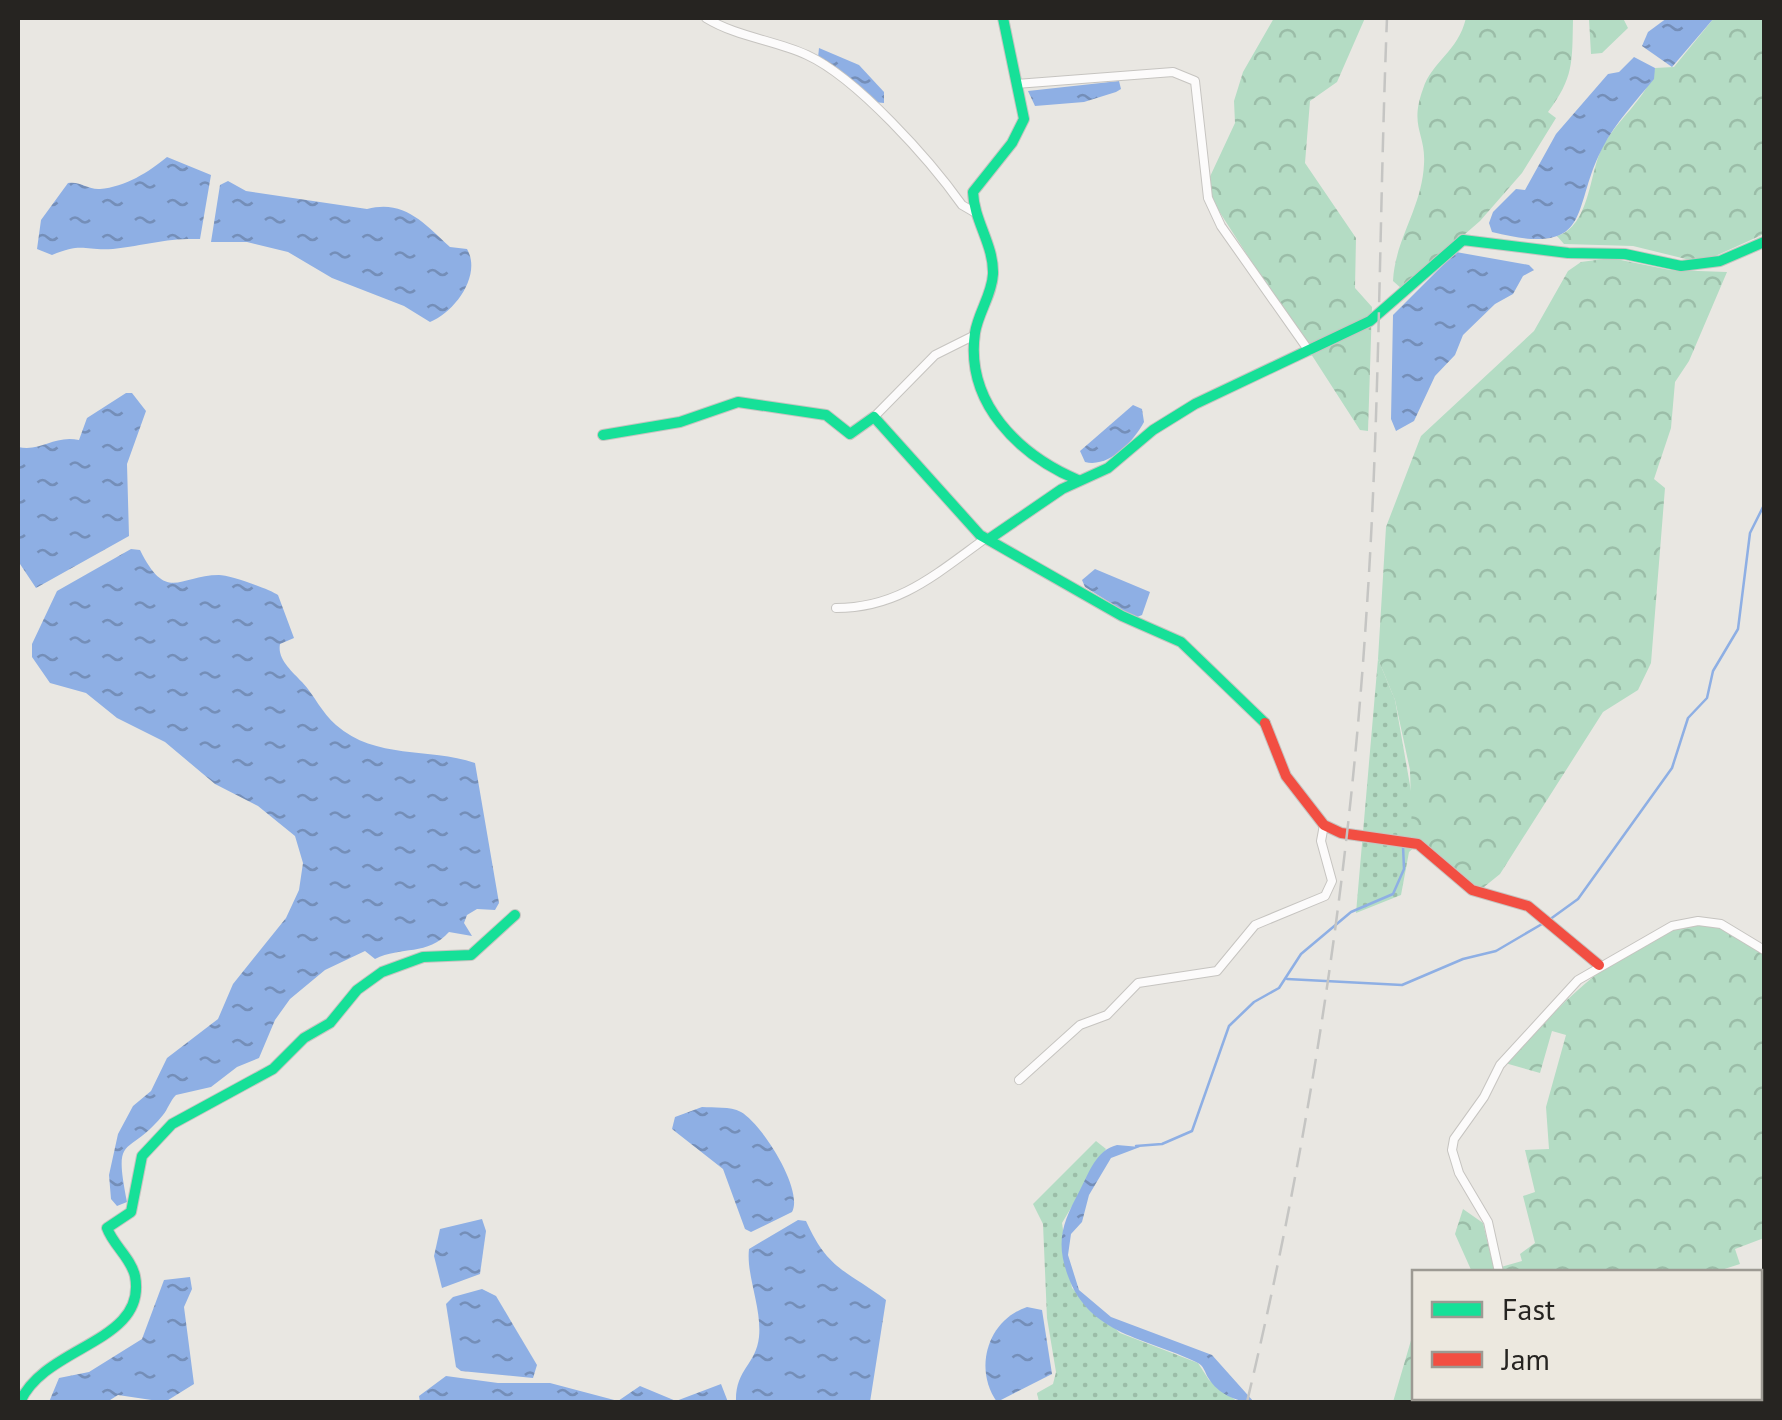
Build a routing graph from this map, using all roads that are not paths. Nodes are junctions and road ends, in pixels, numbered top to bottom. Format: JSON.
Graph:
{"nodes":[{"id":1,"x":706,"y":18,"type":"edge"},
{"id":2,"x":1004,"y":18,"type":"edge"},
{"id":3,"x":1016,"y":84,"type":"junction"},
{"id":4,"x":974,"y":212,"type":"junction"},
{"id":5,"x":1764,"y":242,"type":"edge"},
{"id":6,"x":975,"y":335,"type":"junction"},
{"id":7,"x":1310,"y":351,"type":"junction"},
{"id":8,"x":874,"y":417,"type":"junction"},
{"id":9,"x":603,"y":436,"type":"dead end"},
{"id":10,"x":1078,"y":480,"type":"junction"},
{"id":11,"x":988,"y":538,"type":"junction"},
{"id":12,"x":836,"y":608,"type":"dead end"},
{"id":13,"x":1324,"y":825,"type":"junction"},
{"id":14,"x":515,"y":915,"type":"dead end"},
{"id":15,"x":1764,"y":950,"type":"edge"},
{"id":16,"x":1599,"y":966,"type":"junction"},
{"id":17,"x":1019,"y":1080,"type":"dead end"},
{"id":18,"x":1499,"y":1270,"type":"edge"},
{"id":19,"x":20,"y":1402,"type":"edge"}],
"edges":[{"from":1,"to":4,"type":"street"},
{"from":2,"to":3,"type":"street"},
{"from":3,"to":4,"type":"street"},
{"from":3,"to":7,"type":"street"},
{"from":4,"to":6,"type":"street"},
{"from":5,"to":7,"type":"street"},
{"from":6,"to":8,"type":"street"},
{"from":6,"to":10,"type":"street"},
{"from":7,"to":10,"type":"street"},
{"from":8,"to":9,"type":"street"},
{"from":8,"to":11,"type":"street"},
{"from":10,"to":11,"type":"street"},
{"from":11,"to":12,"type":"street"},
{"from":11,"to":13,"type":"street"},
{"from":13,"to":16,"type":"street"},
{"from":13,"to":17,"type":"street"},
{"from":14,"to":19,"type":"street"},
{"from":15,"to":16,"type":"street"},
{"from":16,"to":18,"type":"street"}]}
